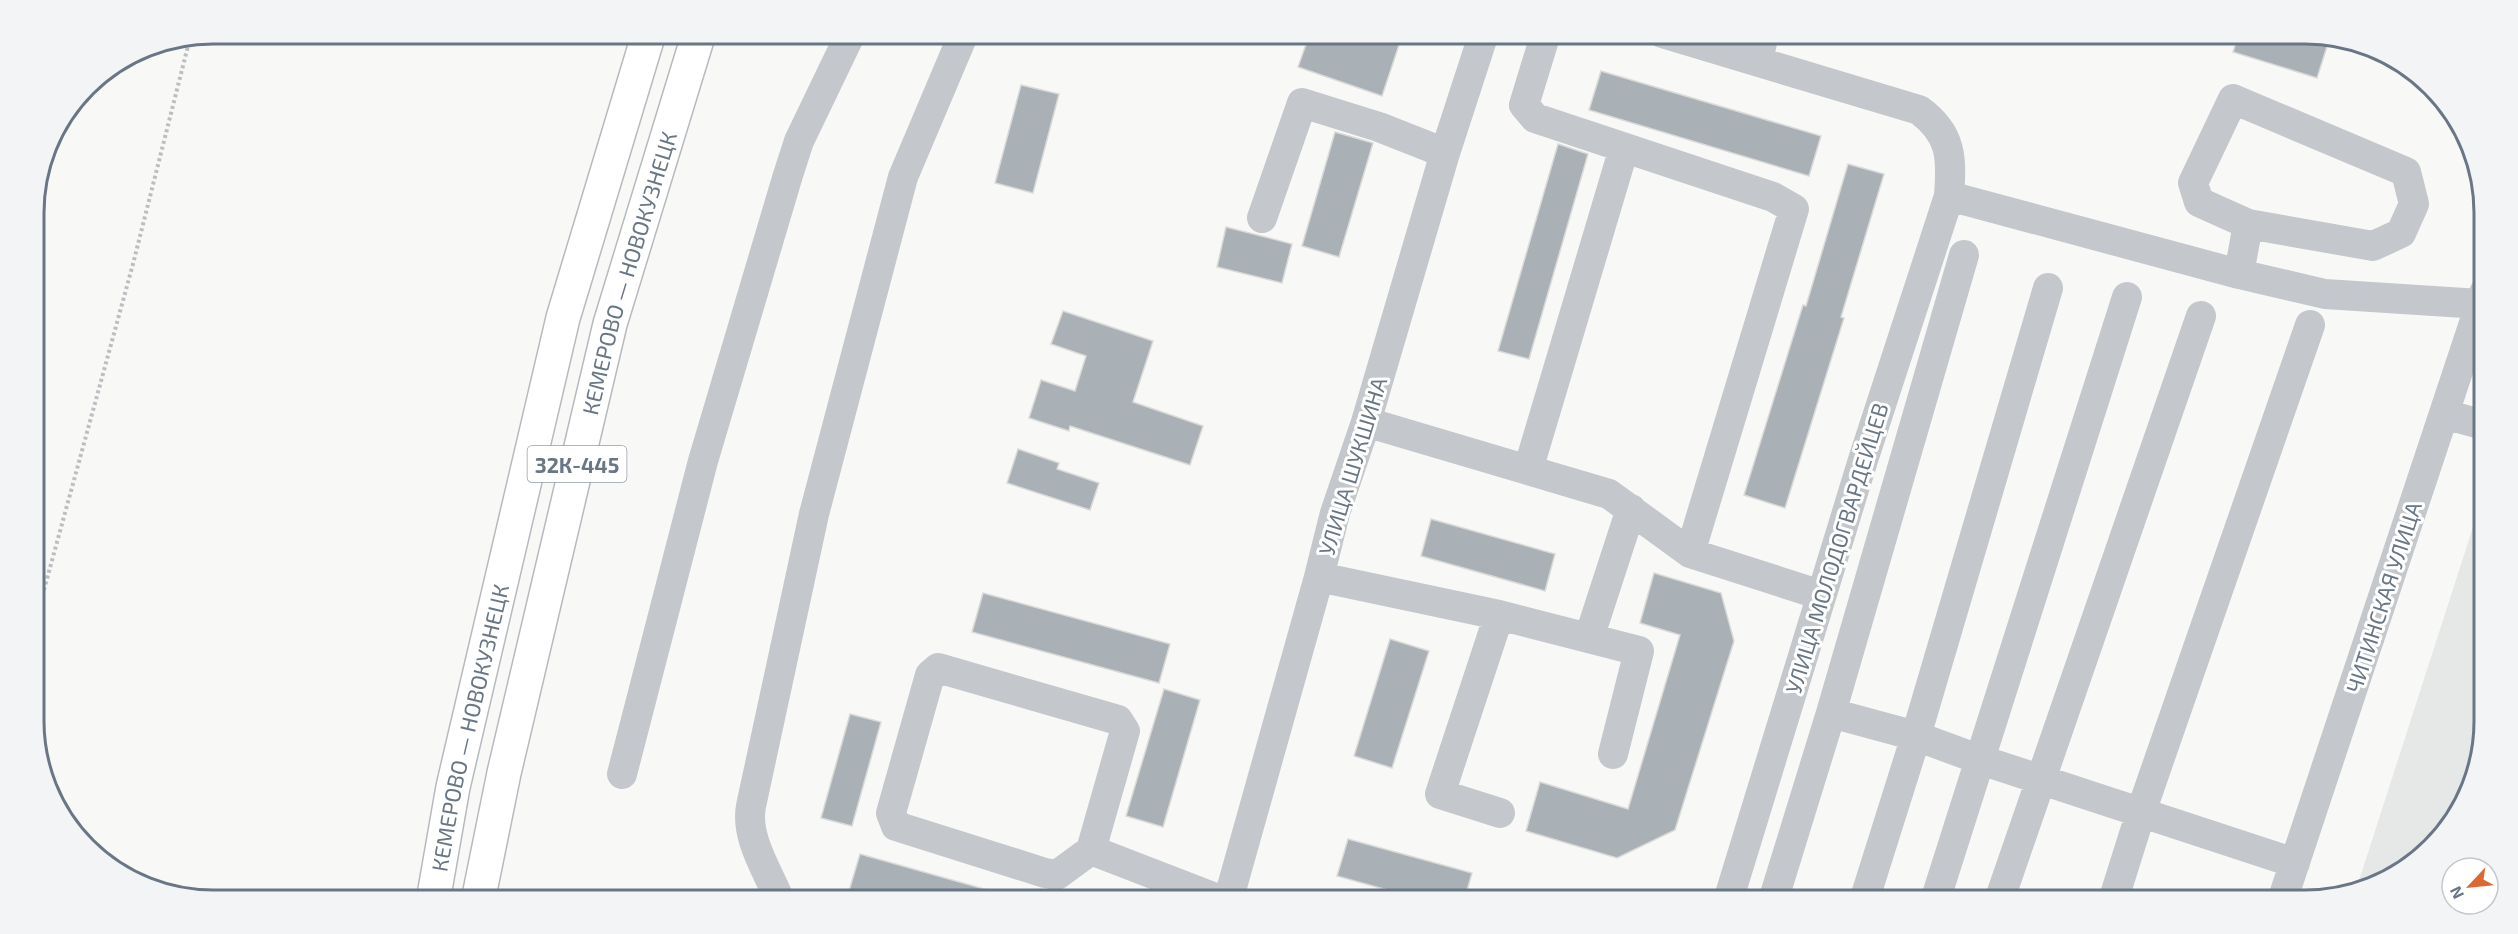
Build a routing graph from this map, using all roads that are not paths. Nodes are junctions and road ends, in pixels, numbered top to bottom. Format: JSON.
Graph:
{"nodes":[{"id":1,"x":646,"y":44,"type":"edge"},
{"id":2,"x":696,"y":44,"type":"edge"},
{"id":3,"x":846,"y":44,"type":"edge"},
{"id":4,"x":959,"y":44,"type":"edge"},
{"id":5,"x":1480,"y":44,"type":"edge"},
{"id":6,"x":1543,"y":44,"type":"edge"},
{"id":7,"x":1740,"y":44,"type":"edge"},
{"id":8,"x":1761,"y":47,"type":"edge"},
{"id":9,"x":1624,"y":148,"type":"junction"},
{"id":10,"x":1445,"y":153,"type":"junction"},
{"id":11,"x":1949,"y":196,"type":"junction"},
{"id":12,"x":1262,"y":218,"type":"dead end"},
{"id":13,"x":2248,"y":224,"type":"junction"},
{"id":14,"x":1964,"y":255,"type":"dead end"},
{"id":15,"x":2239,"y":274,"type":"junction"},
{"id":16,"x":2048,"y":288,"type":"dead end"},
{"id":17,"x":2127,"y":297,"type":"dead end"},
{"id":18,"x":2474,"y":299,"type":"edge"},
{"id":19,"x":2201,"y":316,"type":"dead end"},
{"id":20,"x":2474,"y":323,"type":"edge"},
{"id":21,"x":2310,"y":325,"type":"dead end"},
{"id":22,"x":2444,"y":414,"type":"junction"},
{"id":23,"x":1365,"y":422,"type":"junction"},
{"id":24,"x":2474,"y":422,"type":"edge"},
{"id":25,"x":1528,"y":470,"type":"junction"},
{"id":26,"x":1630,"y":509,"type":"junction"},
{"id":27,"x":1690,"y":553,"type":"junction"},
{"id":28,"x":1319,"y":577,"type":"junction"},
{"id":29,"x":1821,"y":595,"type":"junction"},
{"id":30,"x":1499,"y":615,"type":"junction"},
{"id":31,"x":1588,"y":638,"type":"junction"},
{"id":32,"x":1831,"y":713,"type":"junction"},
{"id":33,"x":1916,"y":736,"type":"junction"},
{"id":34,"x":1613,"y":754,"type":"dead end"},
{"id":35,"x":1981,"y":760,"type":"junction"},
{"id":36,"x":622,"y":774,"type":"dead end"},
{"id":37,"x":2040,"y":779,"type":"junction"},
{"id":38,"x":2141,"y":812,"type":"junction"},
{"id":39,"x":1500,"y":813,"type":"dead end"},
{"id":40,"x":1091,"y":850,"type":"junction"},
{"id":41,"x":2295,"y":863,"type":"junction"},
{"id":42,"x":435,"y":890,"type":"edge"},
{"id":43,"x":480,"y":890,"type":"edge"},
{"id":44,"x":775,"y":890,"type":"edge"},
{"id":45,"x":1195,"y":890,"type":"edge"},
{"id":46,"x":1231,"y":890,"type":"edge"},
{"id":47,"x":1731,"y":890,"type":"edge"},
{"id":48,"x":1776,"y":890,"type":"edge"},
{"id":49,"x":1867,"y":890,"type":"edge"},
{"id":50,"x":1939,"y":890,"type":"edge"},
{"id":51,"x":2003,"y":890,"type":"edge"},
{"id":52,"x":2117,"y":890,"type":"edge"},
{"id":53,"x":2286,"y":890,"type":"edge"}],
"edges":[{"from":1,"to":42,"type":"highway","name":"КЕМЕРОВО — НОВОКУЗНЕЦК","number":"32К-445"},
{"from":2,"to":43,"type":"highway","name":"КЕМЕРОВО — НОВОКУЗНЕЦК","number":"32К-445"},
{"from":3,"to":36,"type":"street"},
{"from":4,"to":44,"type":"street"},
{"from":5,"to":10,"type":"street","name":"УЛИЦА ШУКШИНА"},
{"from":6,"to":9,"type":"street"},
{"from":7,"to":8,"type":"street","name":"УЛИЦА МОЛОДОГВАРДЕЙЦЕВ"},
{"from":8,"to":11,"type":"street","name":"УЛИЦА МОЛОДОГВАРДЕЙЦЕВ"},
{"from":9,"to":25,"type":"street"},
{"from":9,"to":27,"type":"street"},
{"from":10,"to":12,"type":"street"},
{"from":10,"to":23,"type":"street","name":"УЛИЦА ШУКШИНА"},
{"from":11,"to":15,"type":"street"},
{"from":11,"to":29,"type":"street","name":"УЛИЦА МОЛОДОГВАРДЕЙЦЕВ"},
{"from":13,"to":13,"type":"street"},
{"from":13,"to":15,"type":"street"},
{"from":14,"to":32,"type":"street"},
{"from":15,"to":18,"type":"street"},
{"from":16,"to":33,"type":"street"},
{"from":17,"to":35,"type":"street"},
{"from":19,"to":37,"type":"street"},
{"from":20,"to":22,"type":"street","name":"ЧИТИНСКАЯ УЛИЦА"},
{"from":21,"to":38,"type":"street"},
{"from":22,"to":24,"type":"street"},
{"from":22,"to":41,"type":"street","name":"ЧИТИНСКАЯ УЛИЦА"},
{"from":23,"to":25,"type":"street"},
{"from":23,"to":28,"type":"street","name":"УЛИЦА ШУКШИНА"},
{"from":25,"to":26,"type":"street"},
{"from":26,"to":27,"type":"street"},
{"from":26,"to":31,"type":"street"},
{"from":27,"to":29,"type":"street"},
{"from":28,"to":30,"type":"street"},
{"from":28,"to":46,"type":"street","name":"УЛИЦА ШУКШИНА"},
{"from":29,"to":47,"type":"street","name":"УЛИЦА МОЛОДОГВАРДЕЙЦЕВ"},
{"from":30,"to":31,"type":"street"},
{"from":30,"to":39,"type":"street"},
{"from":31,"to":34,"type":"street"},
{"from":32,"to":33,"type":"street"},
{"from":32,"to":48,"type":"street"},
{"from":33,"to":35,"type":"street"},
{"from":33,"to":49,"type":"street"},
{"from":35,"to":37,"type":"street"},
{"from":35,"to":50,"type":"street"},
{"from":37,"to":38,"type":"street"},
{"from":37,"to":51,"type":"street"},
{"from":38,"to":41,"type":"street"},
{"from":38,"to":52,"type":"street"},
{"from":40,"to":40,"type":"street"},
{"from":40,"to":45,"type":"street"},
{"from":41,"to":53,"type":"street","name":"ЧИТИНСКАЯ УЛИЦА"}]}
